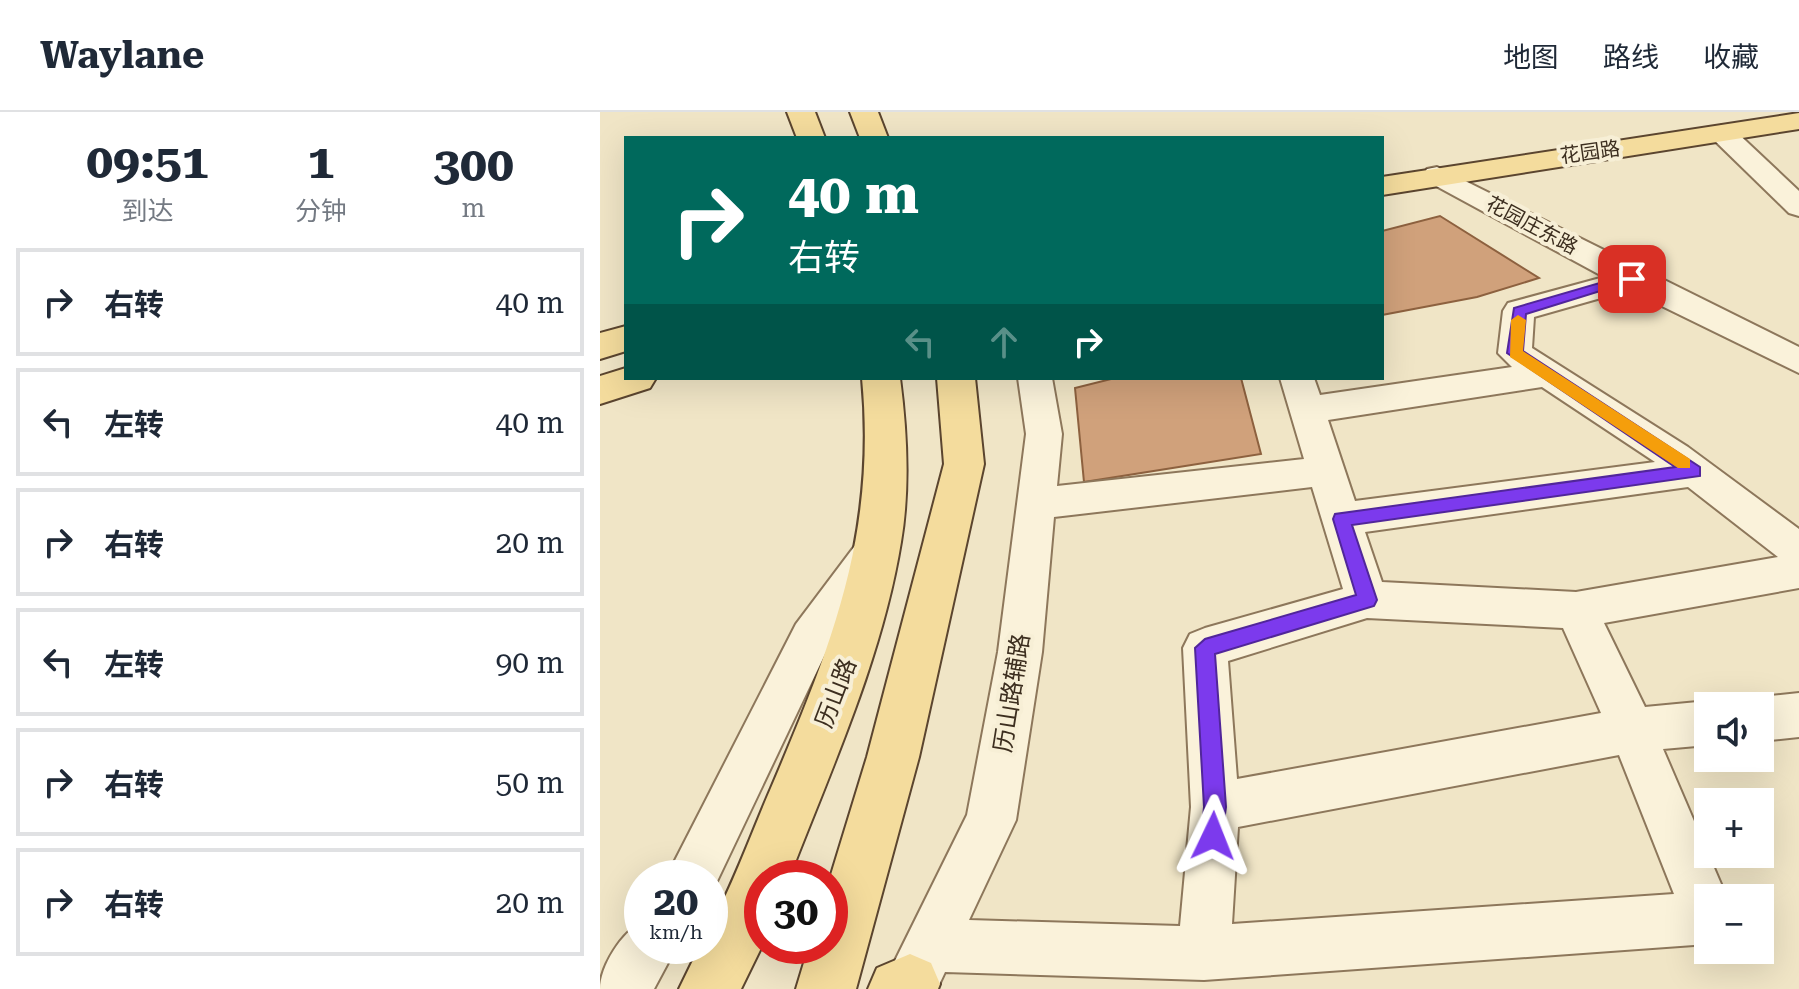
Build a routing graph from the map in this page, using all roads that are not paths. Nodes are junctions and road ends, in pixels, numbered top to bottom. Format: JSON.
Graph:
{"nodes":[{"id":1,"x":801,"y":112,"type":"edge"},
{"id":2,"x":864,"y":112,"type":"edge"},
{"id":3,"x":1799,"y":121,"type":"edge"},
{"id":4,"x":1722,"y":133,"type":"junction"},
{"id":5,"x":810,"y":136,"type":"edge"},
{"id":6,"x":873,"y":136,"type":"edge"},
{"id":7,"x":1437,"y":175,"type":"junction"},
{"id":8,"x":1384,"y":186,"type":"edge"},
{"id":9,"x":1799,"y":207,"type":"edge"},
{"id":10,"x":1632,"y":279,"type":"junction"},
{"id":11,"x":624,"y":339,"type":"edge"},
{"id":12,"x":600,"y":346,"type":"edge"},
{"id":13,"x":1799,"y":361,"type":"edge"},
{"id":14,"x":1547,"y":374,"type":"junction"},
{"id":15,"x":631,"y":380,"type":"edge"},
{"id":16,"x":881,"y":380,"type":"edge"},
{"id":17,"x":956,"y":380,"type":"edge"},
{"id":18,"x":1045,"y":381,"type":"edge"},
{"id":19,"x":600,"y":390,"type":"edge"},
{"id":20,"x":1302,"y":394,"type":"edge"},
{"id":21,"x":1326,"y":471,"type":"junction"},
{"id":22,"x":1694,"y":472,"type":"junction"},
{"id":23,"x":1036,"y":504,"type":"junction"},
{"id":24,"x":1342,"y":519,"type":"junction"},
{"id":25,"x":880,"y":541,"type":"junction"},
{"id":26,"x":1799,"y":551,"type":"edge"},
{"id":27,"x":1799,"y":571,"type":"edge"},
{"id":28,"x":1367,"y":600,"type":"junction"},
{"id":29,"x":1576,"y":610,"type":"junction"},
{"id":30,"x":1799,"y":715,"type":"edge"},
{"id":31,"x":1774,"y":718,"type":"edge"},
{"id":32,"x":1694,"y":724,"type":"edge"},
{"id":33,"x":1632,"y":730,"type":"junction"},
{"id":34,"x":1215,"y":807,"type":"junction"},
{"id":35,"x":701,"y":860,"type":"edge"},
{"id":36,"x":1695,"y":884,"type":"edge"},
{"id":37,"x":1694,"y":917,"type":"edge"},
{"id":38,"x":1204,"y":953,"type":"junction"},
{"id":39,"x":639,"y":964,"type":"edge"},
{"id":40,"x":911,"y":977,"type":"edge"},
{"id":41,"x":623,"y":989,"type":"edge"},
{"id":42,"x":709,"y":989,"type":"edge"},
{"id":43,"x":826,"y":989,"type":"edge"}],
"edges":[{"from":1,"to":5,"type":"main road"},
{"from":2,"to":6,"type":"main road"},
{"from":3,"to":4,"type":"main road","name":"花园路"},
{"from":4,"to":7,"type":"main road","name":"花园路"},
{"from":4,"to":9,"type":"street"},
{"from":7,"to":8,"type":"main road","name":"花园路"},
{"from":7,"to":10,"type":"street","name":"花园庄东路"},
{"from":10,"to":13,"type":"street","name":"花园庄东路"},
{"from":10,"to":14,"type":"street"},
{"from":11,"to":12,"type":"main road"},
{"from":14,"to":20,"type":"street"},
{"from":14,"to":22,"type":"street"},
{"from":15,"to":19,"type":"main road"},
{"from":16,"to":25,"type":"main road","name":"历山路"},
{"from":17,"to":43,"type":"main road"},
{"from":18,"to":23,"type":"street","name":"历山路辅路"},
{"from":20,"to":21,"type":"street"},
{"from":21,"to":23,"type":"street"},
{"from":21,"to":24,"type":"street"},
{"from":22,"to":24,"type":"street"},
{"from":22,"to":26,"type":"street"},
{"from":23,"to":40,"type":"street","name":"历山路辅路"},
{"from":24,"to":28,"type":"street"},
{"from":25,"to":35,"type":"street"},
{"from":25,"to":42,"type":"main road","name":"历山路"},
{"from":27,"to":29,"type":"street"},
{"from":28,"to":29,"type":"street"},
{"from":28,"to":34,"type":"street"},
{"from":29,"to":33,"type":"street"},
{"from":30,"to":31,"type":"street"},
{"from":32,"to":33,"type":"street"},
{"from":33,"to":34,"type":"street"},
{"from":33,"to":36,"type":"street"},
{"from":34,"to":38,"type":"street"},
{"from":37,"to":38,"type":"street"},
{"from":38,"to":40,"type":"street"},
{"from":39,"to":41,"type":"street"}]}
